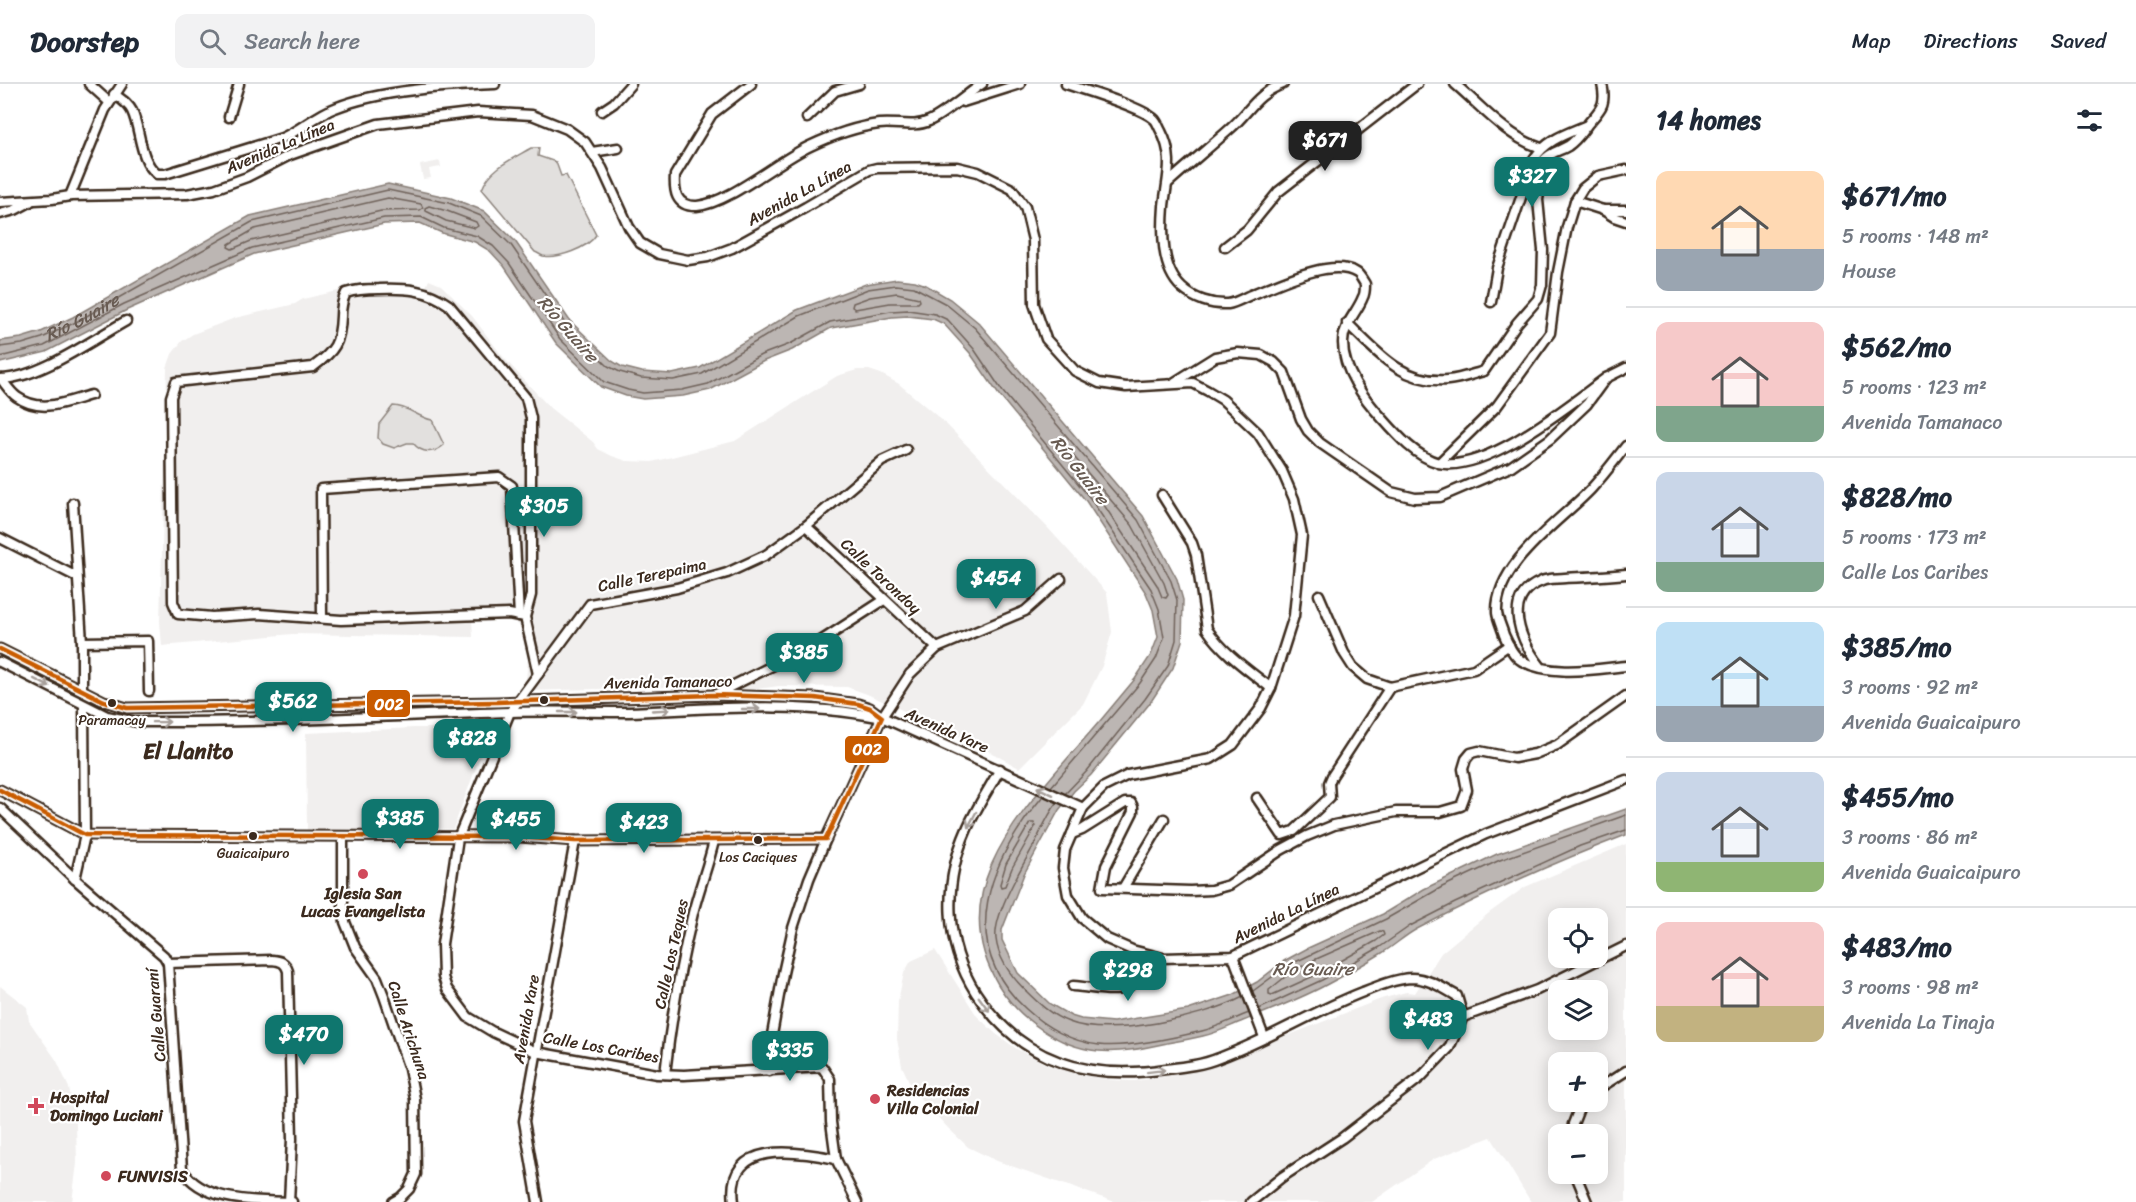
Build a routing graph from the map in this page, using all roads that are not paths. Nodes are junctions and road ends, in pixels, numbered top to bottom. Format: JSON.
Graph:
{"nodes":[{"id":1,"x":89,"y":84,"type":"edge"},
{"id":2,"x":122,"y":84,"type":"edge"},
{"id":3,"x":239,"y":84,"type":"edge"},
{"id":4,"x":495,"y":84,"type":"edge"},
{"id":5,"x":631,"y":84,"type":"edge"},
{"id":6,"x":751,"y":84,"type":"edge"},
{"id":7,"x":859,"y":84,"type":"edge"},
{"id":8,"x":982,"y":84,"type":"edge"},
{"id":9,"x":1020,"y":84,"type":"edge"},
{"id":10,"x":1066,"y":84,"type":"edge"},
{"id":11,"x":1283,"y":84,"type":"edge"},
{"id":12,"x":1417,"y":84,"type":"edge"},
{"id":13,"x":1455,"y":84,"type":"edge"},
{"id":14,"x":1602,"y":84,"type":"edge"},
{"id":15,"x":835,"y":88,"type":"edge"},
{"id":16,"x":112,"y":98,"type":"junction"},
{"id":17,"x":951,"y":106,"type":"junction"},
{"id":18,"x":602,"y":111,"type":"dead end"},
{"id":19,"x":228,"y":117,"type":"dead end"},
{"id":20,"x":807,"y":117,"type":"dead end"},
{"id":21,"x":1587,"y":125,"type":"junction"},
{"id":22,"x":618,"y":148,"type":"dead end"},
{"id":23,"x":1541,"y":148,"type":"junction"},
{"id":24,"x":592,"y":152,"type":"junction"},
{"id":25,"x":1626,"y":170,"type":"edge"},
{"id":26,"x":1168,"y":183,"type":"junction"},
{"id":27,"x":70,"y":196,"type":"junction"},
{"id":28,"x":33,"y":201,"type":"junction"},
{"id":29,"x":1575,"y":201,"type":"junction"},
{"id":30,"x":0,"y":202,"type":"edge"},
{"id":31,"x":1603,"y":210,"type":"junction"},
{"id":32,"x":1626,"y":210,"type":"edge"},
{"id":33,"x":0,"y":214,"type":"edge"},
{"id":34,"x":1626,"y":221,"type":"edge"},
{"id":35,"x":1225,"y":247,"type":"dead end"},
{"id":36,"x":1491,"y":302,"type":"dead end"},
{"id":37,"x":126,"y":321,"type":"dead end"},
{"id":38,"x":1347,"y":322,"type":"junction"},
{"id":39,"x":1626,"y":368,"type":"edge"},
{"id":40,"x":1606,"y":378,"type":"junction"},
{"id":41,"x":1,"y":379,"type":"edge"},
{"id":42,"x":1174,"y":382,"type":"junction"},
{"id":43,"x":91,"y":394,"type":"dead end"},
{"id":44,"x":1626,"y":446,"type":"edge"},
{"id":45,"x":906,"y":450,"type":"dead end"},
{"id":46,"x":1439,"y":463,"type":"junction"},
{"id":47,"x":1162,"y":495,"type":"dead end"},
{"id":48,"x":73,"y":503,"type":"dead end"},
{"id":49,"x":806,"y":526,"type":"junction"},
{"id":50,"x":0,"y":538,"type":"edge"},
{"id":51,"x":1626,"y":574,"type":"edge"},
{"id":52,"x":78,"y":577,"type":"junction"},
{"id":53,"x":1061,"y":579,"type":"dead end"},
{"id":54,"x":1319,"y":595,"type":"dead end"},
{"id":55,"x":884,"y":600,"type":"junction"},
{"id":56,"x":522,"y":616,"type":"junction"},
{"id":57,"x":322,"y":618,"type":"junction"},
{"id":58,"x":82,"y":642,"type":"junction"},
{"id":59,"x":1509,"y":645,"type":"junction"},
{"id":60,"x":937,"y":648,"type":"junction"},
{"id":61,"x":0,"y":649,"type":"edge"},
{"id":62,"x":0,"y":662,"type":"edge"},
{"id":63,"x":1626,"y":666,"type":"edge"},
{"id":64,"x":1541,"y":667,"type":"junction"},
{"id":65,"x":538,"y":674,"type":"junction"},
{"id":66,"x":1390,"y":687,"type":"junction"},
{"id":67,"x":1271,"y":688,"type":"junction"},
{"id":68,"x":82,"y":690,"type":"junction"},
{"id":69,"x":149,"y":691,"type":"dead end"},
{"id":70,"x":714,"y":695,"type":"junction"},
{"id":71,"x":1626,"y":696,"type":"edge"},
{"id":72,"x":519,"y":699,"type":"junction"},
{"id":73,"x":84,"y":706,"type":"junction"},
{"id":74,"x":510,"y":712,"type":"junction"},
{"id":75,"x":882,"y":717,"type":"junction"},
{"id":76,"x":1000,"y":769,"type":"junction"},
{"id":77,"x":1626,"y":780,"type":"edge"},
{"id":78,"x":0,"y":790,"type":"edge"},
{"id":79,"x":1257,"y":798,"type":"dead end"},
{"id":80,"x":0,"y":808,"type":"edge"},
{"id":81,"x":1083,"y":808,"type":"junction"},
{"id":82,"x":1164,"y":819,"type":"dead end"},
{"id":83,"x":1072,"y":834,"type":"junction"},
{"id":84,"x":85,"y":835,"type":"junction"},
{"id":85,"x":343,"y":837,"type":"junction"},
{"id":86,"x":458,"y":838,"type":"junction"},
{"id":87,"x":826,"y":840,"type":"junction"},
{"id":88,"x":575,"y":841,"type":"junction"},
{"id":89,"x":714,"y":841,"type":"junction"},
{"id":90,"x":75,"y":879,"type":"junction"},
{"id":91,"x":1123,"y":888,"type":"junction"},
{"id":92,"x":1626,"y":946,"type":"edge"},
{"id":93,"x":1154,"y":956,"type":"junction"},
{"id":94,"x":1233,"y":956,"type":"junction"},
{"id":95,"x":168,"y":963,"type":"junction"},
{"id":96,"x":1072,"y":986,"type":"dead end"},
{"id":97,"x":1463,"y":1017,"type":"junction"},
{"id":98,"x":1264,"y":1037,"type":"junction"},
{"id":99,"x":536,"y":1052,"type":"junction"},
{"id":100,"x":769,"y":1071,"type":"junction"},
{"id":101,"x":1626,"y":1071,"type":"edge"},
{"id":102,"x":665,"y":1074,"type":"junction"},
{"id":103,"x":1608,"y":1083,"type":"edge"},
{"id":104,"x":836,"y":1159,"type":"junction"},
{"id":105,"x":1580,"y":1184,"type":"edge"},
{"id":106,"x":396,"y":1200,"type":"edge"},
{"id":107,"x":291,"y":1202,"type":"edge"},
{"id":108,"x":538,"y":1202,"type":"edge"},
{"id":109,"x":734,"y":1202,"type":"edge"},
{"id":110,"x":857,"y":1202,"type":"edge"},
{"id":111,"x":1251,"y":1202,"type":"edge"},
{"id":112,"x":1587,"y":1202,"type":"edge"}],
"edges":[{"from":1,"to":16,"type":"street"},
{"from":2,"to":16,"type":"street"},
{"from":3,"to":19,"type":"street"},
{"from":4,"to":16,"type":"street"},
{"from":5,"to":18,"type":"street"},
{"from":6,"to":17,"type":"street"},
{"from":7,"to":15,"type":"street"},
{"from":8,"to":17,"type":"street"},
{"from":9,"to":17,"type":"street"},
{"from":10,"to":26,"type":"street"},
{"from":11,"to":26,"type":"street"},
{"from":12,"to":35,"type":"street"},
{"from":13,"to":23,"type":"street"},
{"from":14,"to":21,"type":"street"},
{"from":15,"to":20,"type":"street"},
{"from":16,"to":27,"type":"street"},
{"from":21,"to":23,"type":"street"},
{"from":21,"to":38,"type":"street"},
{"from":22,"to":24,"type":"street"},
{"from":23,"to":36,"type":"street"},
{"from":24,"to":27,"type":"street","name":"Avenida La Línea"},
{"from":24,"to":42,"type":"street","name":"Avenida La Línea"},
{"from":25,"to":29,"type":"street"},
{"from":26,"to":38,"type":"street"},
{"from":27,"to":28,"type":"street","name":"Avenida La Línea"},
{"from":28,"to":30,"type":"street","name":"Avenida La Línea"},
{"from":28,"to":33,"type":"street"},
{"from":29,"to":31,"type":"street"},
{"from":29,"to":46,"type":"street"},
{"from":31,"to":32,"type":"street"},
{"from":31,"to":34,"type":"street"},
{"from":37,"to":41,"type":"street"},
{"from":38,"to":46,"type":"street"},
{"from":39,"to":40,"type":"street"},
{"from":40,"to":42,"type":"street"},
{"from":40,"to":46,"type":"street"},
{"from":41,"to":43,"type":"street"},
{"from":42,"to":67,"type":"street","name":"Avenida La Línea"},
{"from":44,"to":59,"type":"street"},
{"from":45,"to":49,"type":"street","name":"Calle Terepaima"},
{"from":47,"to":67,"type":"street"},
{"from":48,"to":52,"type":"street"},
{"from":49,"to":55,"type":"street","name":"Calle Torondoy"},
{"from":49,"to":65,"type":"street","name":"Calle Terepaima"},
{"from":50,"to":52,"type":"street"},
{"from":51,"to":64,"type":"street"},
{"from":52,"to":58,"type":"street"},
{"from":53,"to":60,"type":"street"},
{"from":54,"to":66,"type":"street"},
{"from":55,"to":60,"type":"street","name":"Calle Torondoy"},
{"from":55,"to":70,"type":"street"},
{"from":56,"to":57,"type":"street"},
{"from":56,"to":57,"type":"street"},
{"from":56,"to":57,"type":"street"},
{"from":56,"to":65,"type":"street"},
{"from":58,"to":68,"type":"street"},
{"from":58,"to":69,"type":"street"},
{"from":59,"to":64,"type":"street"},
{"from":59,"to":66,"type":"street"},
{"from":60,"to":75,"type":"street"},
{"from":61,"to":68,"type":"street","name":"Avenida Tamanaco"},
{"from":62,"to":73,"type":"street","name":"Avenida Tamanaco","one_way":true},
{"from":63,"to":64,"type":"street"},
{"from":65,"to":72,"type":"street","name":"Calle Terepaima"},
{"from":66,"to":79,"type":"street"},
{"from":67,"to":81,"type":"street","name":"Avenida La Línea"},
{"from":68,"to":72,"type":"street","name":"Avenida Tamanaco"},
{"from":70,"to":72,"type":"street","name":"Avenida Tamanaco"},
{"from":70,"to":75,"type":"street","name":"Avenida Tamanaco"},
{"from":71,"to":91,"type":"street"},
{"from":72,"to":74,"type":"street","name":"Calle Terepaima"},
{"from":73,"to":74,"type":"street","name":"Avenida Tamanaco","one_way":true},
{"from":73,"to":84,"type":"street"},
{"from":74,"to":75,"type":"street","name":"Avenida Tamanaco","one_way":true},
{"from":74,"to":86,"type":"street","name":"Calle Los Caribes"},
{"from":75,"to":76,"type":"street","name":"Avenida Yare"},
{"from":75,"to":87,"type":"street"},
{"from":81,"to":76,"type":"street","name":"Avenida Yare","one_way":true},
{"from":76,"to":98,"type":"street","one_way":true},
{"from":77,"to":94,"type":"street","name":"Avenida La Línea"},
{"from":78,"to":84,"type":"street"},
{"from":80,"to":90,"type":"street","name":"Calle Guaraní"},
{"from":81,"to":83,"type":"street","name":"Avenida La Línea"},
{"from":82,"to":91,"type":"street"},
{"from":83,"to":91,"type":"street"},
{"from":83,"to":93,"type":"street","name":"Avenida La Línea"},
{"from":84,"to":85,"type":"street"},
{"from":84,"to":90,"type":"street"},
{"from":85,"to":86,"type":"street"},
{"from":85,"to":106,"type":"street","name":"Calle Arichuna"},
{"from":86,"to":88,"type":"street"},
{"from":86,"to":99,"type":"street","name":"Calle Los Caribes"},
{"from":87,"to":89,"type":"street"},
{"from":87,"to":100,"type":"street"},
{"from":88,"to":89,"type":"street"},
{"from":88,"to":99,"type":"street","name":"Avenida Yare"},
{"from":89,"to":102,"type":"street","name":"Calle Los Teques"},
{"from":90,"to":95,"type":"street","name":"Calle Guaraní"},
{"from":92,"to":97,"type":"street"},
{"from":93,"to":94,"type":"street","name":"Avenida La Línea"},
{"from":93,"to":96,"type":"street"},
{"from":94,"to":98,"type":"street"},
{"from":95,"to":107,"type":"street","name":"Calle Guaraní"},
{"from":95,"to":107,"type":"street"},
{"from":97,"to":98,"type":"street"},
{"from":97,"to":111,"type":"street"},
{"from":99,"to":102,"type":"street","name":"Calle Los Caribes"},
{"from":99,"to":108,"type":"street","name":"Avenida Yare"},
{"from":100,"to":102,"type":"street","name":"Calle Los Caribes"},
{"from":100,"to":104,"type":"street","name":"Calle Los Caribes"},
{"from":101,"to":103,"type":"street"},
{"from":104,"to":109,"type":"street"},
{"from":104,"to":110,"type":"street"},
{"from":105,"to":112,"type":"street"}]}
